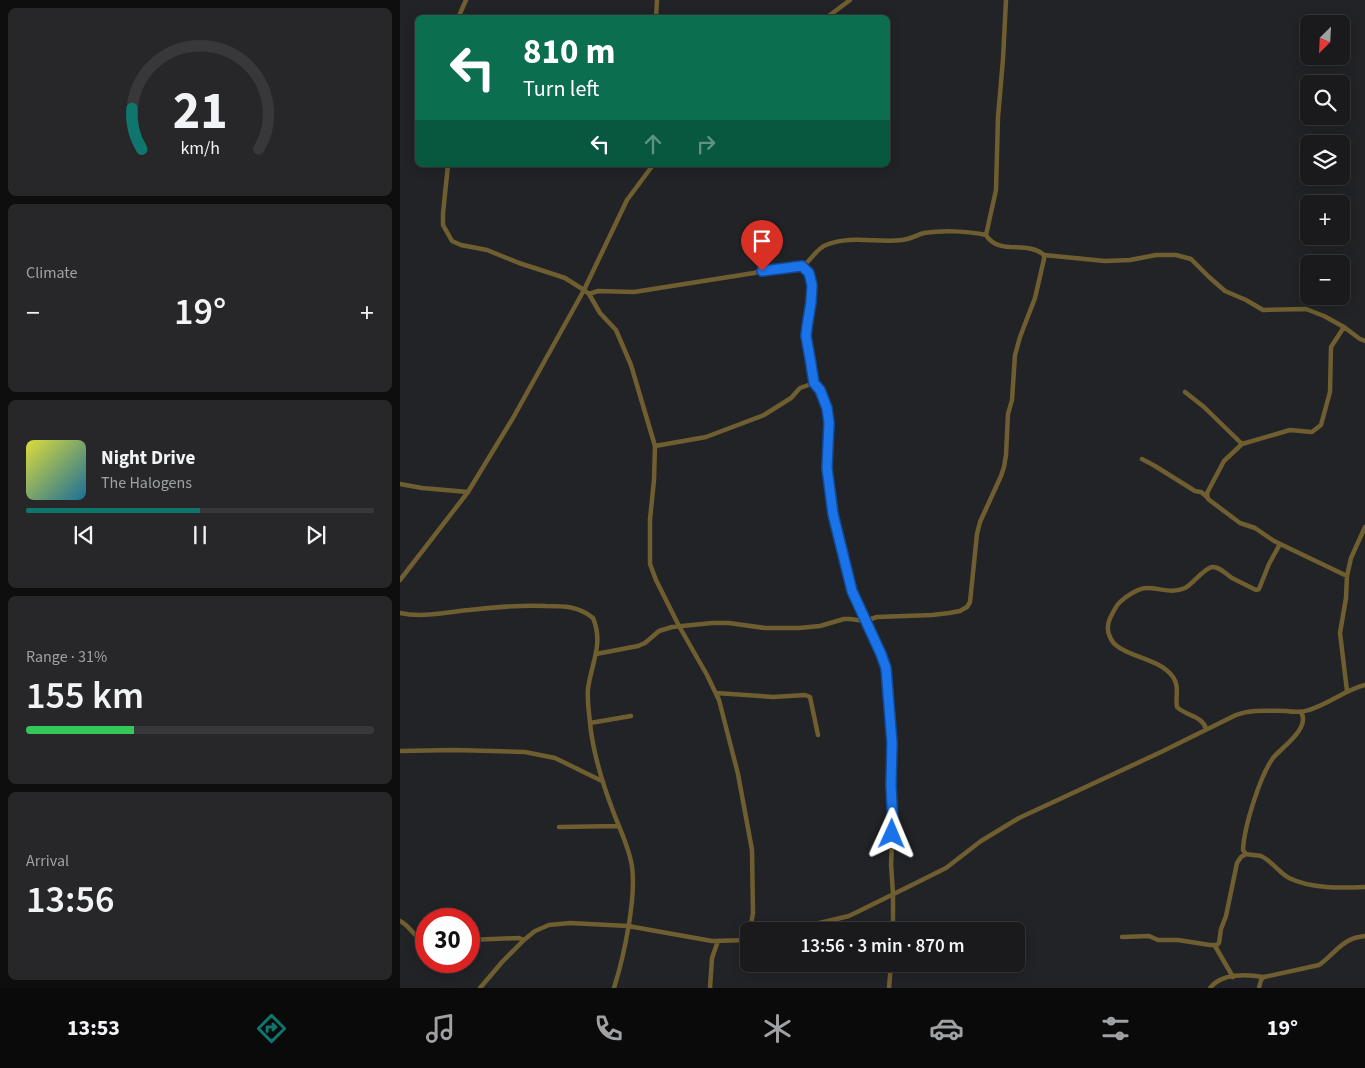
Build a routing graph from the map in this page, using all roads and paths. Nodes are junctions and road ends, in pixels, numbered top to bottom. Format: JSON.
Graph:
{"nodes":[{"id":1,"x":466,"y":0,"type":"edge"},
{"id":2,"x":657,"y":0,"type":"edge"},
{"id":3,"x":850,"y":0,"type":"edge"},
{"id":4,"x":1006,"y":0,"type":"edge"},
{"id":5,"x":459,"y":15,"type":"edge"},
{"id":6,"x":656,"y":15,"type":"edge"},
{"id":7,"x":830,"y":15,"type":"edge"},
{"id":8,"x":448,"y":167,"type":"edge"},
{"id":9,"x":652,"y":167,"type":"edge"},
{"id":10,"x":986,"y":232,"type":"junction"},
{"id":11,"x":1044,"y":255,"type":"junction"},
{"id":12,"x":802,"y":266,"type":"junction"},
{"id":13,"x":584,"y":290,"type":"junction"},
{"id":14,"x":589,"y":294,"type":"junction"},
{"id":15,"x":1344,"y":327,"type":"junction"},
{"id":16,"x":1365,"y":341,"type":"edge"},
{"id":17,"x":814,"y":383,"type":"junction"},
{"id":18,"x":1185,"y":392,"type":"dead end"},
{"id":19,"x":1242,"y":444,"type":"junction"},
{"id":20,"x":655,"y":446,"type":"junction"},
{"id":21,"x":1142,"y":459,"type":"dead end"},
{"id":22,"x":400,"y":484,"type":"edge"},
{"id":23,"x":468,"y":492,"type":"junction"},
{"id":24,"x":1207,"y":496,"type":"junction"},
{"id":25,"x":1365,"y":527,"type":"edge"},
{"id":26,"x":1280,"y":544,"type":"junction"},
{"id":27,"x":1348,"y":576,"type":"junction"},
{"id":28,"x":400,"y":580,"type":"edge"},
{"id":29,"x":400,"y":613,"type":"edge"},
{"id":30,"x":865,"y":621,"type":"junction"},
{"id":31,"x":679,"y":626,"type":"junction"},
{"id":32,"x":596,"y":654,"type":"junction"},
{"id":33,"x":1365,"y":685,"type":"edge"},
{"id":34,"x":1348,"y":691,"type":"junction"},
{"id":35,"x":716,"y":693,"type":"junction"},
{"id":36,"x":1301,"y":712,"type":"junction"},
{"id":37,"x":630,"y":716,"type":"dead end"},
{"id":38,"x":590,"y":723,"type":"junction"},
{"id":39,"x":1206,"y":729,"type":"junction"},
{"id":40,"x":818,"y":735,"type":"dead end"},
{"id":41,"x":400,"y":751,"type":"edge"},
{"id":42,"x":598,"y":769,"type":"junction"},
{"id":43,"x":591,"y":775,"type":"junction"},
{"id":44,"x":602,"y":781,"type":"junction"},
{"id":45,"x":559,"y":826,"type":"dead end"},
{"id":46,"x":619,"y":826,"type":"junction"},
{"id":47,"x":1246,"y":854,"type":"junction"},
{"id":48,"x":1365,"y":888,"type":"edge"},
{"id":49,"x":893,"y":894,"type":"junction"},
{"id":50,"x":400,"y":921,"type":"edge"},
{"id":51,"x":751,"y":922,"type":"edge"},
{"id":52,"x":824,"y":922,"type":"edge"},
{"id":53,"x":893,"y":922,"type":"edge"},
{"id":54,"x":628,"y":926,"type":"junction"},
{"id":55,"x":415,"y":935,"type":"edge"},
{"id":56,"x":1365,"y":936,"type":"edge"},
{"id":57,"x":740,"y":937,"type":"edge"},
{"id":58,"x":1122,"y":937,"type":"dead end"},
{"id":59,"x":480,"y":940,"type":"edge"},
{"id":60,"x":524,"y":940,"type":"junction"},
{"id":61,"x":718,"y":941,"type":"junction"},
{"id":62,"x":1215,"y":946,"type":"junction"},
{"id":63,"x":890,"y":972,"type":"edge"},
{"id":64,"x":1233,"y":977,"type":"junction"},
{"id":65,"x":1264,"y":977,"type":"junction"},
{"id":66,"x":480,"y":988,"type":"edge"},
{"id":67,"x":614,"y":988,"type":"edge"},
{"id":68,"x":710,"y":988,"type":"edge"},
{"id":69,"x":889,"y":988,"type":"edge"},
{"id":70,"x":1210,"y":988,"type":"edge"},
{"id":71,"x":1259,"y":988,"type":"edge"}],
"edges":[{"from":1,"to":5,"type":"street"},
{"from":2,"to":6,"type":"street"},
{"from":3,"to":7,"type":"street"},
{"from":4,"to":10,"type":"street"},
{"from":8,"to":13,"type":"street"},
{"from":9,"to":13,"type":"street"},
{"from":10,"to":11,"type":"street"},
{"from":10,"to":12,"type":"street"},
{"from":11,"to":15,"type":"street"},
{"from":11,"to":30,"type":"street"},
{"from":12,"to":14,"type":"street"},
{"from":12,"to":17,"type":"street"},
{"from":13,"to":14,"type":"street"},
{"from":13,"to":23,"type":"street"},
{"from":14,"to":20,"type":"street"},
{"from":15,"to":16,"type":"street"},
{"from":15,"to":19,"type":"street"},
{"from":17,"to":20,"type":"street"},
{"from":17,"to":30,"type":"street"},
{"from":18,"to":19,"type":"street"},
{"from":19,"to":24,"type":"street"},
{"from":20,"to":31,"type":"street"},
{"from":21,"to":24,"type":"street"},
{"from":22,"to":23,"type":"street"},
{"from":23,"to":28,"type":"street"},
{"from":24,"to":26,"type":"street"},
{"from":25,"to":27,"type":"street"},
{"from":26,"to":27,"type":"street"},
{"from":26,"to":39,"type":"street"},
{"from":27,"to":34,"type":"street"},
{"from":29,"to":32,"type":"street"},
{"from":30,"to":31,"type":"street"},
{"from":30,"to":49,"type":"street"},
{"from":31,"to":32,"type":"street"},
{"from":31,"to":35,"type":"street"},
{"from":32,"to":38,"type":"street"},
{"from":33,"to":34,"type":"street"},
{"from":34,"to":36,"type":"street"},
{"from":35,"to":40,"type":"street"},
{"from":35,"to":51,"type":"street"},
{"from":36,"to":39,"type":"street"},
{"from":36,"to":47,"type":"street"},
{"from":37,"to":38,"type":"street"},
{"from":38,"to":42,"type":"street"},
{"from":39,"to":49,"type":"street"},
{"from":41,"to":43,"type":"street"},
{"from":42,"to":43,"type":"street"},
{"from":42,"to":44,"type":"street"},
{"from":43,"to":44,"type":"street"},
{"from":44,"to":46,"type":"street"},
{"from":45,"to":46,"type":"street"},
{"from":46,"to":54,"type":"street"},
{"from":47,"to":48,"type":"street"},
{"from":47,"to":62,"type":"street"},
{"from":49,"to":52,"type":"street"},
{"from":49,"to":53,"type":"street"},
{"from":50,"to":55,"type":"street"},
{"from":54,"to":60,"type":"street"},
{"from":54,"to":61,"type":"street"},
{"from":54,"to":67,"type":"street"},
{"from":56,"to":65,"type":"street"},
{"from":57,"to":61,"type":"street"},
{"from":58,"to":62,"type":"street"},
{"from":59,"to":60,"type":"street"},
{"from":60,"to":66,"type":"street"},
{"from":61,"to":68,"type":"street"},
{"from":62,"to":64,"type":"street"},
{"from":63,"to":69,"type":"street"},
{"from":64,"to":65,"type":"street"},
{"from":64,"to":70,"type":"street"},
{"from":65,"to":71,"type":"street"}]}
